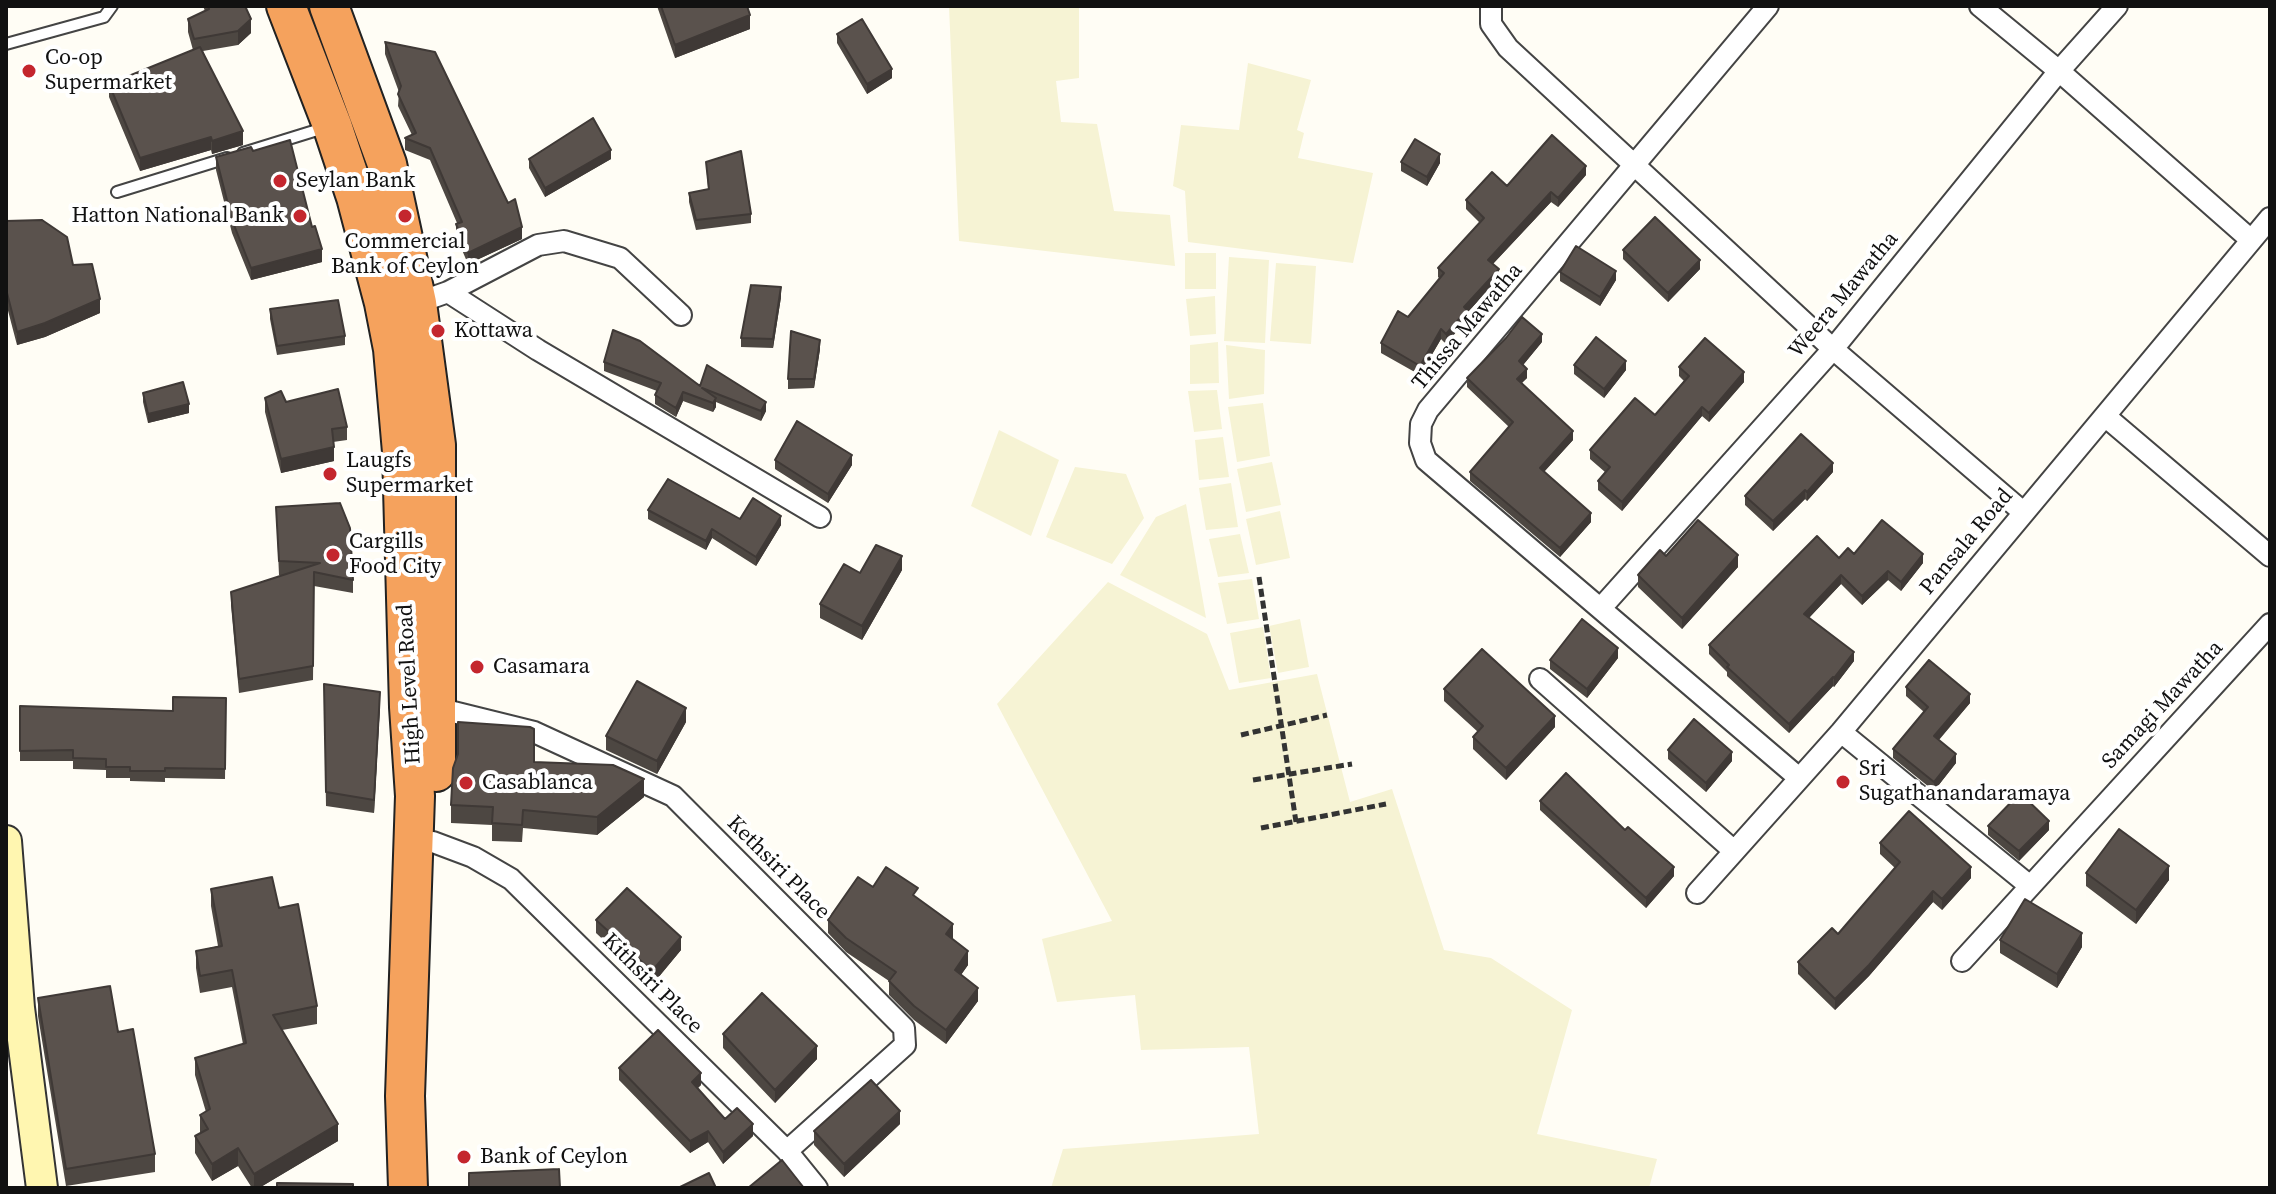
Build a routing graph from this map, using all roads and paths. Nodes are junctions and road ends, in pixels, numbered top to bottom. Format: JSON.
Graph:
{"nodes":[{"id":1,"x":112,"y":6,"type":"edge"},
{"id":2,"x":286,"y":6,"type":"edge"},
{"id":3,"x":329,"y":6,"type":"edge"},
{"id":4,"x":1491,"y":6,"type":"edge"},
{"id":5,"x":1768,"y":6,"type":"edge"},
{"id":6,"x":1980,"y":6,"type":"edge"},
{"id":7,"x":2117,"y":6,"type":"edge"},
{"id":8,"x":6,"y":44,"type":"edge"},
{"id":9,"x":2059,"y":71,"type":"junction"},
{"id":10,"x":332,"y":125,"type":"junction"},
{"id":11,"x":1636,"y":166,"type":"junction"},
{"id":12,"x":117,"y":192,"type":"dead end"},
{"id":13,"x":2270,"y":218,"type":"edge"},
{"id":14,"x":2251,"y":240,"type":"junction"},
{"id":15,"x":432,"y":297,"type":"junction"},
{"id":16,"x":681,"y":315,"type":"dead end"},
{"id":17,"x":1833,"y":349,"type":"junction"},
{"id":18,"x":2105,"y":416,"type":"junction"},
{"id":19,"x":2023,"y":512,"type":"junction"},
{"id":20,"x":820,"y":517,"type":"dead end"},
{"id":21,"x":2270,"y":556,"type":"edge"},
{"id":22,"x":1259,"y":577,"type":"dead end"},
{"id":23,"x":1601,"y":608,"type":"junction"},
{"id":24,"x":2270,"y":624,"type":"edge"},
{"id":25,"x":1540,"y":679,"type":"dead end"},
{"id":26,"x":437,"y":708,"type":"junction"},
{"id":27,"x":1327,"y":715,"type":"dead end"},
{"id":28,"x":1282,"y":726,"type":"junction"},
{"id":29,"x":1841,"y":732,"type":"junction"},
{"id":30,"x":1241,"y":735,"type":"dead end"},
{"id":31,"x":1352,"y":764,"type":"dead end"},
{"id":32,"x":1289,"y":774,"type":"junction"},
{"id":33,"x":1799,"y":778,"type":"junction"},
{"id":34,"x":1253,"y":780,"type":"dead end"},
{"id":35,"x":1386,"y":804,"type":"dead end"},
{"id":36,"x":1296,"y":822,"type":"junction"},
{"id":37,"x":1261,"y":828,"type":"dead end"},
{"id":38,"x":6,"y":841,"type":"edge"},
{"id":39,"x":433,"y":842,"type":"junction"},
{"id":40,"x":1734,"y":851,"type":"junction"},
{"id":41,"x":2030,"y":886,"type":"junction"},
{"id":42,"x":1697,"y":893,"type":"dead end"},
{"id":43,"x":1962,"y":961,"type":"dead end"},
{"id":44,"x":787,"y":1151,"type":"junction"},
{"id":45,"x":35,"y":1187,"type":"edge"},
{"id":46,"x":408,"y":1188,"type":"edge"},
{"id":47,"x":428,"y":1188,"type":"edge"},
{"id":48,"x":817,"y":1188,"type":"edge"}],
"edges":[{"from":1,"to":8,"type":"lane"},
{"from":2,"to":10,"type":"highway","name":"High Level Road"},
{"from":3,"to":15,"type":"highway","name":"High Level Road"},
{"from":4,"to":11,"type":"street"},
{"from":5,"to":11,"type":"street","name":"Thissa Mawatha"},
{"from":6,"to":9,"type":"street"},
{"from":7,"to":9,"type":"street","name":"Weera Mawatha"},
{"from":9,"to":14,"type":"street"},
{"from":9,"to":17,"type":"street","name":"Weera Mawatha"},
{"from":10,"to":12,"type":"lane"},
{"from":10,"to":46,"type":"highway","name":"High Level Road"},
{"from":11,"to":17,"type":"street"},
{"from":11,"to":23,"type":"street","name":"Thissa Mawatha"},
{"from":13,"to":14,"type":"street","name":"Pansala Road"},
{"from":14,"to":18,"type":"street","name":"Pansala Road"},
{"from":15,"to":16,"type":"street"},
{"from":15,"to":20,"type":"street"},
{"from":15,"to":26,"type":"highway","name":"High Level Road"},
{"from":17,"to":19,"type":"street"},
{"from":17,"to":23,"type":"street","name":"Weera Mawatha"},
{"from":18,"to":19,"type":"street","name":"Pansala Road"},
{"from":18,"to":21,"type":"street"},
{"from":19,"to":29,"type":"street","name":"Pansala Road"},
{"from":22,"to":28,"type":"path"},
{"from":23,"to":33,"type":"street","name":"Thissa Mawatha"},
{"from":24,"to":41,"type":"street","name":"Samagi Mawatha"},
{"from":25,"to":40,"type":"street"},
{"from":26,"to":39,"type":"highway","name":"High Level Road"},
{"from":26,"to":44,"type":"street","name":"Kethsiri Place"},
{"from":27,"to":28,"type":"path"},
{"from":28,"to":30,"type":"path"},
{"from":28,"to":32,"type":"path"},
{"from":29,"to":33,"type":"street","name":"Pansala Road"},
{"from":29,"to":41,"type":"street"},
{"from":31,"to":32,"type":"path"},
{"from":32,"to":34,"type":"path"},
{"from":32,"to":36,"type":"path"},
{"from":33,"to":40,"type":"street","name":"Pansala Road"},
{"from":35,"to":36,"type":"path"},
{"from":36,"to":37,"type":"path"},
{"from":38,"to":45,"type":"street"},
{"from":39,"to":44,"type":"street","name":"Kithsiri Place"},
{"from":39,"to":47,"type":"highway","name":"High Level Road"},
{"from":40,"to":42,"type":"street","name":"Pansala Road"},
{"from":41,"to":43,"type":"street","name":"Samagi Mawatha"},
{"from":44,"to":48,"type":"street","name":"Kithsiri Place"}]}
